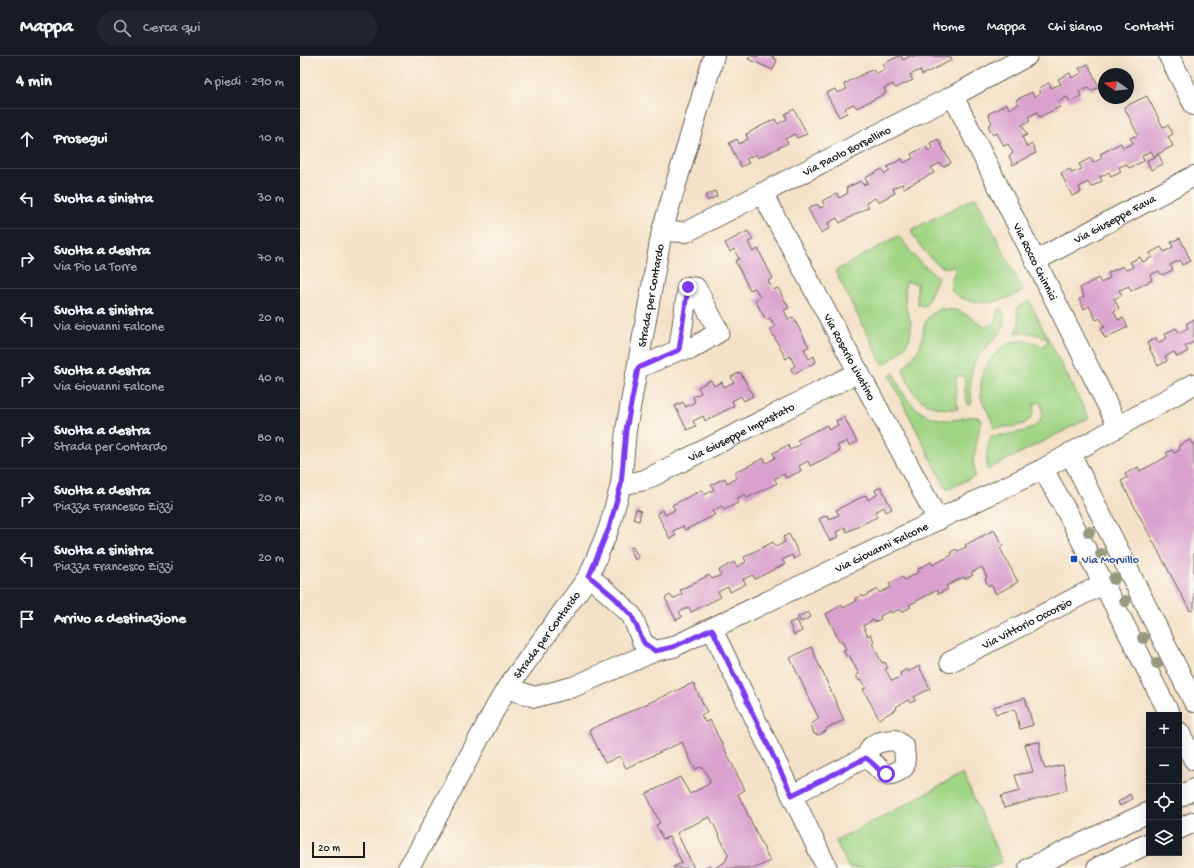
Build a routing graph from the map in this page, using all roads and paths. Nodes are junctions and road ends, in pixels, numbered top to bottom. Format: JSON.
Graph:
{"nodes":[{"id":1,"x":714,"y":56,"type":"edge"},
{"id":2,"x":1027,"y":56,"type":"edge"},
{"id":3,"x":1169,"y":56,"type":"edge"},
{"id":4,"x":953,"y":96,"type":"junction"},
{"id":5,"x":1194,"y":105,"type":"edge"},
{"id":6,"x":1194,"y":176,"type":"edge"},
{"id":7,"x":762,"y":193,"type":"junction"},
{"id":8,"x":662,"y":231,"type":"junction"},
{"id":9,"x":1035,"y":261,"type":"junction"},
{"id":10,"x":679,"y":350,"type":"dead end"},
{"id":11,"x":638,"y":368,"type":"junction"},
{"id":12,"x":858,"y":372,"type":"junction"},
{"id":13,"x":1194,"y":384,"type":"edge"},
{"id":14,"x":1118,"y":426,"type":"junction"},
{"id":15,"x":1070,"y":453,"type":"junction"},
{"id":16,"x":1043,"y":469,"type":"junction"},
{"id":17,"x":621,"y":485,"type":"junction"},
{"id":18,"x":938,"y":520,"type":"junction"},
{"id":19,"x":589,"y":576,"type":"junction"},
{"id":20,"x":1103,"y":584,"type":"junction"},
{"id":21,"x":1149,"y":612,"type":"junction"},
{"id":22,"x":1123,"y":625,"type":"junction"},
{"id":23,"x":712,"y":629,"type":"junction"},
{"id":24,"x":655,"y":651,"type":"junction"},
{"id":25,"x":950,"y":662,"type":"dead end"},
{"id":26,"x":507,"y":688,"type":"junction"},
{"id":27,"x":1194,"y":702,"type":"edge"},
{"id":28,"x":1168,"y":712,"type":"edge"},
{"id":29,"x":1182,"y":738,"type":"edge"},
{"id":30,"x":866,"y":758,"type":"dead end"},
{"id":31,"x":1194,"y":760,"type":"edge"},
{"id":32,"x":1194,"y":789,"type":"edge"},
{"id":33,"x":792,"y":795,"type":"junction"},
{"id":34,"x":1182,"y":795,"type":"edge"},
{"id":35,"x":1146,"y":813,"type":"edge"},
{"id":36,"x":1194,"y":822,"type":"edge"},
{"id":37,"x":1182,"y":828,"type":"edge"},
{"id":38,"x":1146,"y":844,"type":"edge"},
{"id":39,"x":408,"y":868,"type":"edge"},
{"id":40,"x":827,"y":868,"type":"edge"},
{"id":41,"x":1029,"y":868,"type":"edge"},
{"id":42,"x":1097,"y":868,"type":"edge"}],
"edges":[{"from":1,"to":8,"type":"street","name":"Strada per Contardo"},
{"from":2,"to":4,"type":"street","name":"Via Paolo Borsellino"},
{"from":3,"to":5,"type":"street"},
{"from":4,"to":7,"type":"street","name":"Via Paolo Borsellino"},
{"from":4,"to":9,"type":"street","name":"Via Rocco Chinnici"},
{"from":6,"to":9,"type":"street","name":"Via Giuseppe Fava"},
{"from":7,"to":8,"type":"street","name":"Via Paolo Borsellino"},
{"from":7,"to":12,"type":"street","name":"Via Rosario Livatino"},
{"from":8,"to":11,"type":"street","name":"Strada per Contardo"},
{"from":9,"to":14,"type":"street","name":"Via Rocco Chinnici"},
{"from":10,"to":11,"type":"street"},
{"from":11,"to":17,"type":"street","name":"Strada per Contardo"},
{"from":12,"to":17,"type":"street","name":"Via Giuseppe Impastato"},
{"from":12,"to":18,"type":"street","name":"Via Rosario Livatino"},
{"from":13,"to":14,"type":"street","name":"Via Giovanni Falcone"},
{"from":14,"to":15,"type":"street","name":"Via Giovanni Falcone"},
{"from":15,"to":16,"type":"street","name":"Via Giovanni Falcone"},
{"from":15,"to":21,"type":"street"},
{"from":16,"to":18,"type":"street","name":"Via Giovanni Falcone"},
{"from":16,"to":20,"type":"street"},
{"from":17,"to":19,"type":"street","name":"Strada per Contardo"},
{"from":18,"to":23,"type":"street","name":"Via Giovanni Falcone"},
{"from":19,"to":24,"type":"street"},
{"from":19,"to":26,"type":"street","name":"Strada per Contardo"},
{"from":20,"to":22,"type":"street"},
{"from":20,"to":25,"type":"street","name":"Via Vittorio Occorsio"},
{"from":21,"to":22,"type":"street"},
{"from":21,"to":27,"type":"street"},
{"from":22,"to":28,"type":"street"},
{"from":23,"to":24,"type":"street","name":"Via Giovanni Falcone"},
{"from":23,"to":33,"type":"street"},
{"from":24,"to":26,"type":"street","name":"Via Giovanni Falcone"},
{"from":26,"to":39,"type":"street","name":"Strada per Contardo"},
{"from":29,"to":31,"type":"street"},
{"from":30,"to":33,"type":"street"},
{"from":32,"to":34,"type":"street"},
{"from":33,"to":40,"type":"street"},
{"from":35,"to":41,"type":"street"},
{"from":36,"to":37,"type":"street"},
{"from":38,"to":42,"type":"street"}]}
